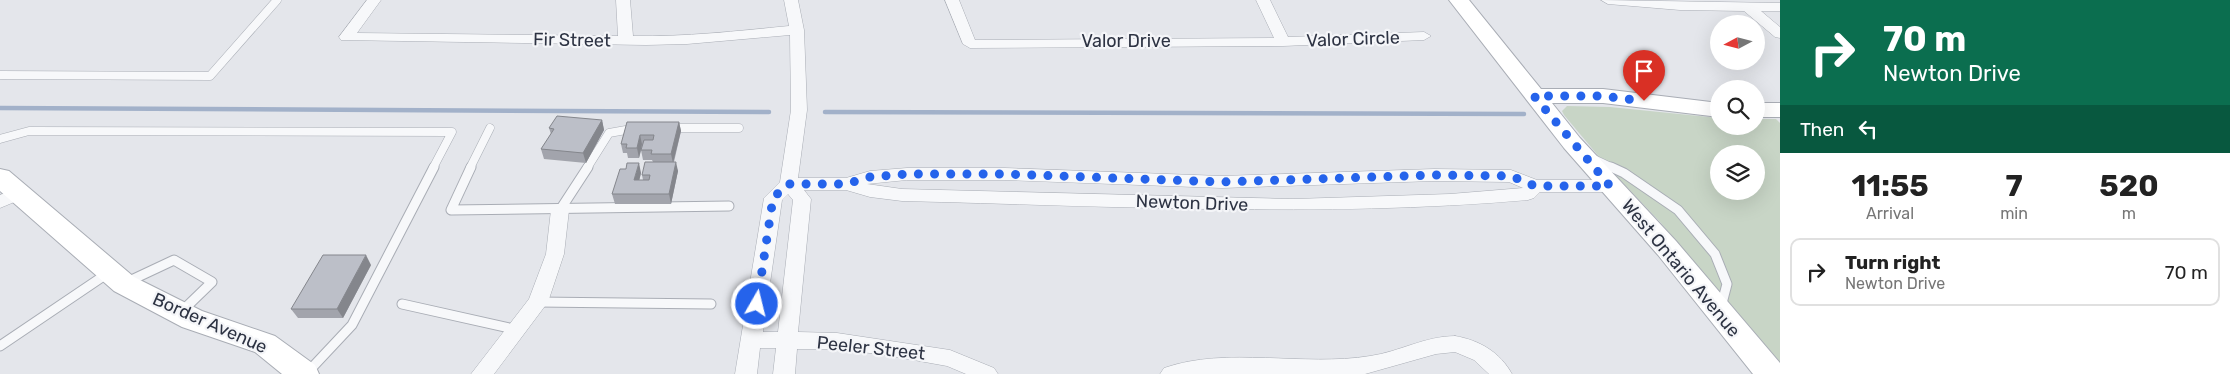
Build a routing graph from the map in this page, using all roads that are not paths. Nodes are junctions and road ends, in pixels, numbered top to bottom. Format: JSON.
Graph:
{"nodes":[{"id":1,"x":276,"y":0,"type":"edge"},
{"id":2,"x":374,"y":0,"type":"edge"},
{"id":3,"x":623,"y":0,"type":"edge"},
{"id":4,"x":790,"y":0,"type":"edge"},
{"id":5,"x":952,"y":0,"type":"edge"},
{"id":6,"x":1262,"y":0,"type":"edge"},
{"id":7,"x":1459,"y":0,"type":"edge"},
{"id":8,"x":1608,"y":0,"type":"edge"},
{"id":9,"x":1748,"y":7,"type":"junction"},
{"id":10,"x":1780,"y":8,"type":"edge"},
{"id":11,"x":797,"y":30,"type":"junction"},
{"id":12,"x":1780,"y":34,"type":"edge"},
{"id":13,"x":1424,"y":36,"type":"dead end"},
{"id":14,"x":626,"y":40,"type":"junction"},
{"id":15,"x":1283,"y":42,"type":"junction"},
{"id":16,"x":0,"y":75,"type":"edge"},
{"id":17,"x":1534,"y":96,"type":"junction"},
{"id":18,"x":1710,"y":109,"type":"edge"},
{"id":19,"x":1765,"y":110,"type":"edge"},
{"id":20,"x":1780,"y":110,"type":"edge"},
{"id":21,"x":490,"y":128,"type":"dead end"},
{"id":22,"x":651,"y":128,"type":"edge"},
{"id":23,"x":660,"y":128,"type":"edge"},
{"id":24,"x":739,"y":128,"type":"dead end"},
{"id":25,"x":0,"y":139,"type":"edge"},
{"id":26,"x":1582,"y":154,"type":"junction"},
{"id":27,"x":788,"y":184,"type":"junction"},
{"id":28,"x":846,"y":184,"type":"junction"},
{"id":29,"x":1535,"y":186,"type":"junction"},
{"id":30,"x":1610,"y":186,"type":"junction"},
{"id":31,"x":6,"y":191,"type":"edge"},
{"id":32,"x":729,"y":206,"type":"dead end"},
{"id":33,"x":560,"y":210,"type":"junction"},
{"id":34,"x":118,"y":278,"type":"junction"},
{"id":35,"x":538,"y":302,"type":"junction"},
{"id":36,"x":402,"y":304,"type":"dead end"},
{"id":37,"x":711,"y":304,"type":"dead end"},
{"id":38,"x":1720,"y":312,"type":"junction"},
{"id":39,"x":180,"y":313,"type":"junction"},
{"id":40,"x":518,"y":330,"type":"junction"},
{"id":41,"x":752,"y":340,"type":"junction"},
{"id":42,"x":789,"y":341,"type":"junction"},
{"id":43,"x":0,"y":346,"type":"edge"},
{"id":44,"x":305,"y":374,"type":"edge"},
{"id":45,"x":482,"y":374,"type":"edge"},
{"id":46,"x":746,"y":374,"type":"edge"},
{"id":47,"x":784,"y":374,"type":"edge"},
{"id":48,"x":987,"y":374,"type":"edge"},
{"id":49,"x":1171,"y":374,"type":"edge"},
{"id":50,"x":1502,"y":374,"type":"edge"},
{"id":51,"x":1771,"y":374,"type":"edge"}],
"edges":[{"from":1,"to":16,"type":"lane"},
{"from":2,"to":14,"type":"street","name":"Fir Street"},
{"from":3,"to":14,"type":"street"},
{"from":4,"to":11,"type":"street"},
{"from":5,"to":15,"type":"street","name":"Valor Drive"},
{"from":6,"to":15,"type":"street"},
{"from":7,"to":17,"type":"street","name":"West Ontario Avenue"},
{"from":8,"to":9,"type":"street"},
{"from":9,"to":10,"type":"street"},
{"from":9,"to":12,"type":"street"},
{"from":11,"to":14,"type":"street","name":"Fir Street"},
{"from":11,"to":27,"type":"street"},
{"from":13,"to":15,"type":"street","name":"Valor Circle"},
{"from":17,"to":18,"type":"street"},
{"from":17,"to":26,"type":"street","name":"West Ontario Avenue"},
{"from":19,"to":20,"type":"street"},
{"from":21,"to":33,"type":"lane"},
{"from":22,"to":33,"type":"lane"},
{"from":23,"to":24,"type":"lane"},
{"from":25,"to":44,"type":"lane"},
{"from":26,"to":30,"type":"street","name":"West Ontario Avenue"},
{"from":26,"to":38,"type":"lane"},
{"from":27,"to":28,"type":"street","name":"Newton Drive"},
{"from":27,"to":41,"type":"street"},
{"from":27,"to":42,"type":"street"},
{"from":28,"to":29,"type":"street","name":"Newton Drive"},
{"from":28,"to":29,"type":"street","name":"Newton Drive"},
{"from":29,"to":30,"type":"street","name":"Newton Drive"},
{"from":30,"to":38,"type":"street","name":"West Ontario Avenue"},
{"from":31,"to":34,"type":"street","name":"Border Avenue"},
{"from":32,"to":33,"type":"lane"},
{"from":33,"to":35,"type":"street"},
{"from":34,"to":39,"type":"street","name":"Border Avenue"},
{"from":34,"to":39,"type":"lane"},
{"from":34,"to":43,"type":"lane"},
{"from":35,"to":37,"type":"lane"},
{"from":35,"to":40,"type":"street"},
{"from":36,"to":40,"type":"lane"},
{"from":38,"to":51,"type":"street","name":"West Ontario Avenue"},
{"from":39,"to":44,"type":"street","name":"Border Avenue"},
{"from":40,"to":45,"type":"street"},
{"from":41,"to":42,"type":"street","name":"Peeler Street"},
{"from":41,"to":46,"type":"street"},
{"from":42,"to":47,"type":"street"},
{"from":42,"to":48,"type":"street","name":"Peeler Street"},
{"from":49,"to":50,"type":"street"}]}
